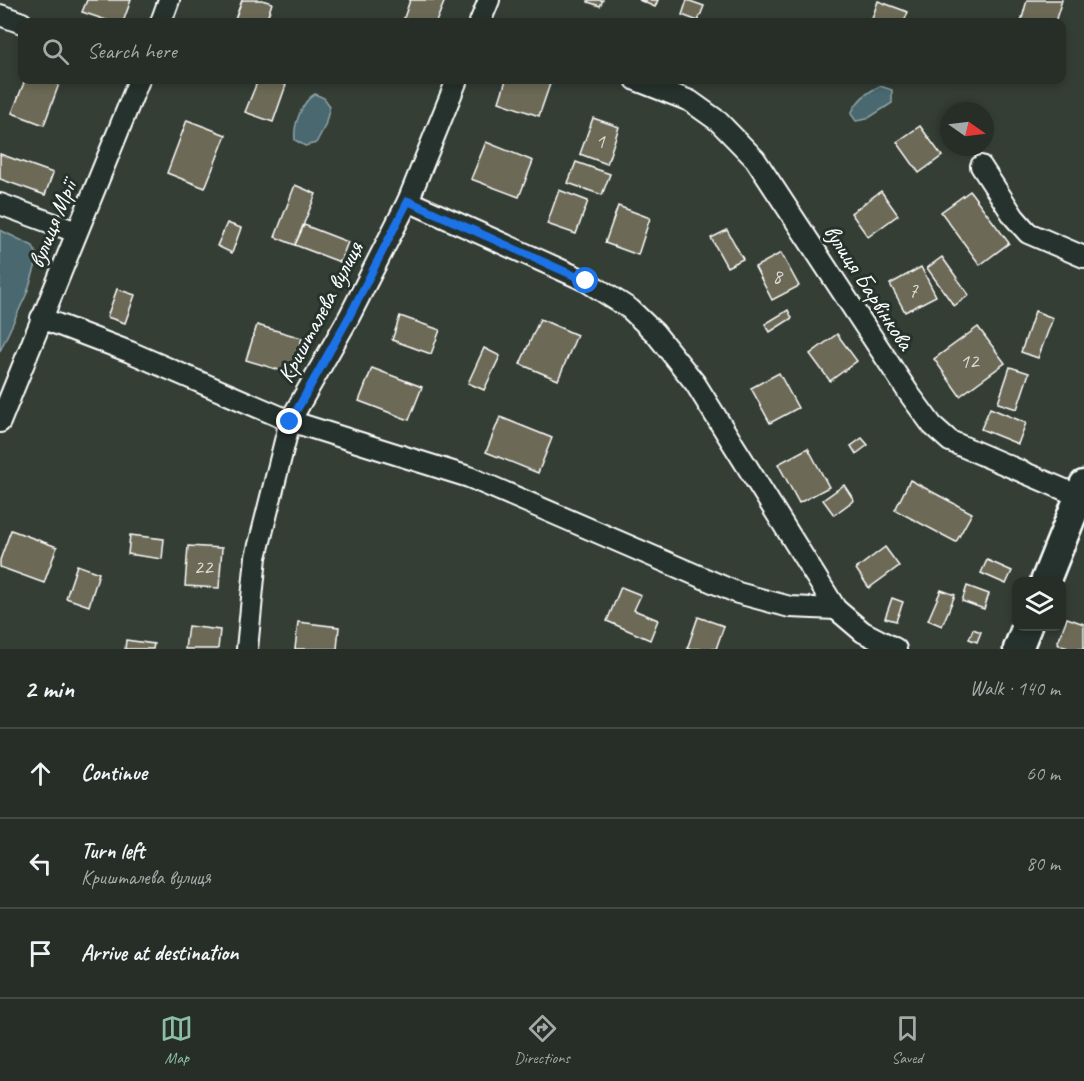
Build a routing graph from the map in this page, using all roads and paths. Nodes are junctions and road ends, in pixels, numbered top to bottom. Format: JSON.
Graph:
{"nodes":[{"id":1,"x":169,"y":0,"type":"edge"},
{"id":2,"x":0,"y":15,"type":"edge"},
{"id":3,"x":162,"y":18,"type":"edge"},
{"id":4,"x":18,"y":22,"type":"edge"},
{"id":5,"x":137,"y":84,"type":"edge"},
{"id":6,"x":455,"y":84,"type":"edge"},
{"id":7,"x":646,"y":84,"type":"edge"},
{"id":8,"x":981,"y":166,"type":"dead end"},
{"id":9,"x":408,"y":201,"type":"junction"},
{"id":10,"x":0,"y":204,"type":"edge"},
{"id":11,"x":76,"y":232,"type":"junction"},
{"id":12,"x":1084,"y":257,"type":"edge"},
{"id":13,"x":41,"y":318,"type":"junction"},
{"id":14,"x":0,"y":422,"type":"edge"},
{"id":15,"x":290,"y":422,"type":"junction"},
{"id":16,"x":1082,"y":491,"type":"edge"},
{"id":17,"x":1047,"y":577,"type":"edge"},
{"id":18,"x":836,"y":609,"type":"junction"},
{"id":19,"x":1025,"y":631,"type":"edge"},
{"id":20,"x":247,"y":649,"type":"edge"},
{"id":21,"x":896,"y":649,"type":"edge"},
{"id":22,"x":1018,"y":649,"type":"edge"}],
"edges":[{"from":1,"to":3,"type":"street"},
{"from":2,"to":4,"type":"street"},
{"from":5,"to":11,"type":"street","name":"вулиця Мрії"},
{"from":6,"to":9,"type":"street","name":"Кришталева вулиця"},
{"from":7,"to":16,"type":"street","name":"вулиця Барвінкова"},
{"from":8,"to":12,"type":"street"},
{"from":9,"to":15,"type":"street","name":"Кришталева вулиця"},
{"from":9,"to":18,"type":"street"},
{"from":10,"to":11,"type":"street"},
{"from":11,"to":13,"type":"street","name":"вулиця Мрії"},
{"from":13,"to":14,"type":"street","name":"вулиця Мрії"},
{"from":13,"to":15,"type":"street"},
{"from":15,"to":18,"type":"street"},
{"from":15,"to":20,"type":"street","name":"Кришталева вулиця"},
{"from":16,"to":17,"type":"street"},
{"from":18,"to":21,"type":"street"},
{"from":19,"to":22,"type":"street"}]}
